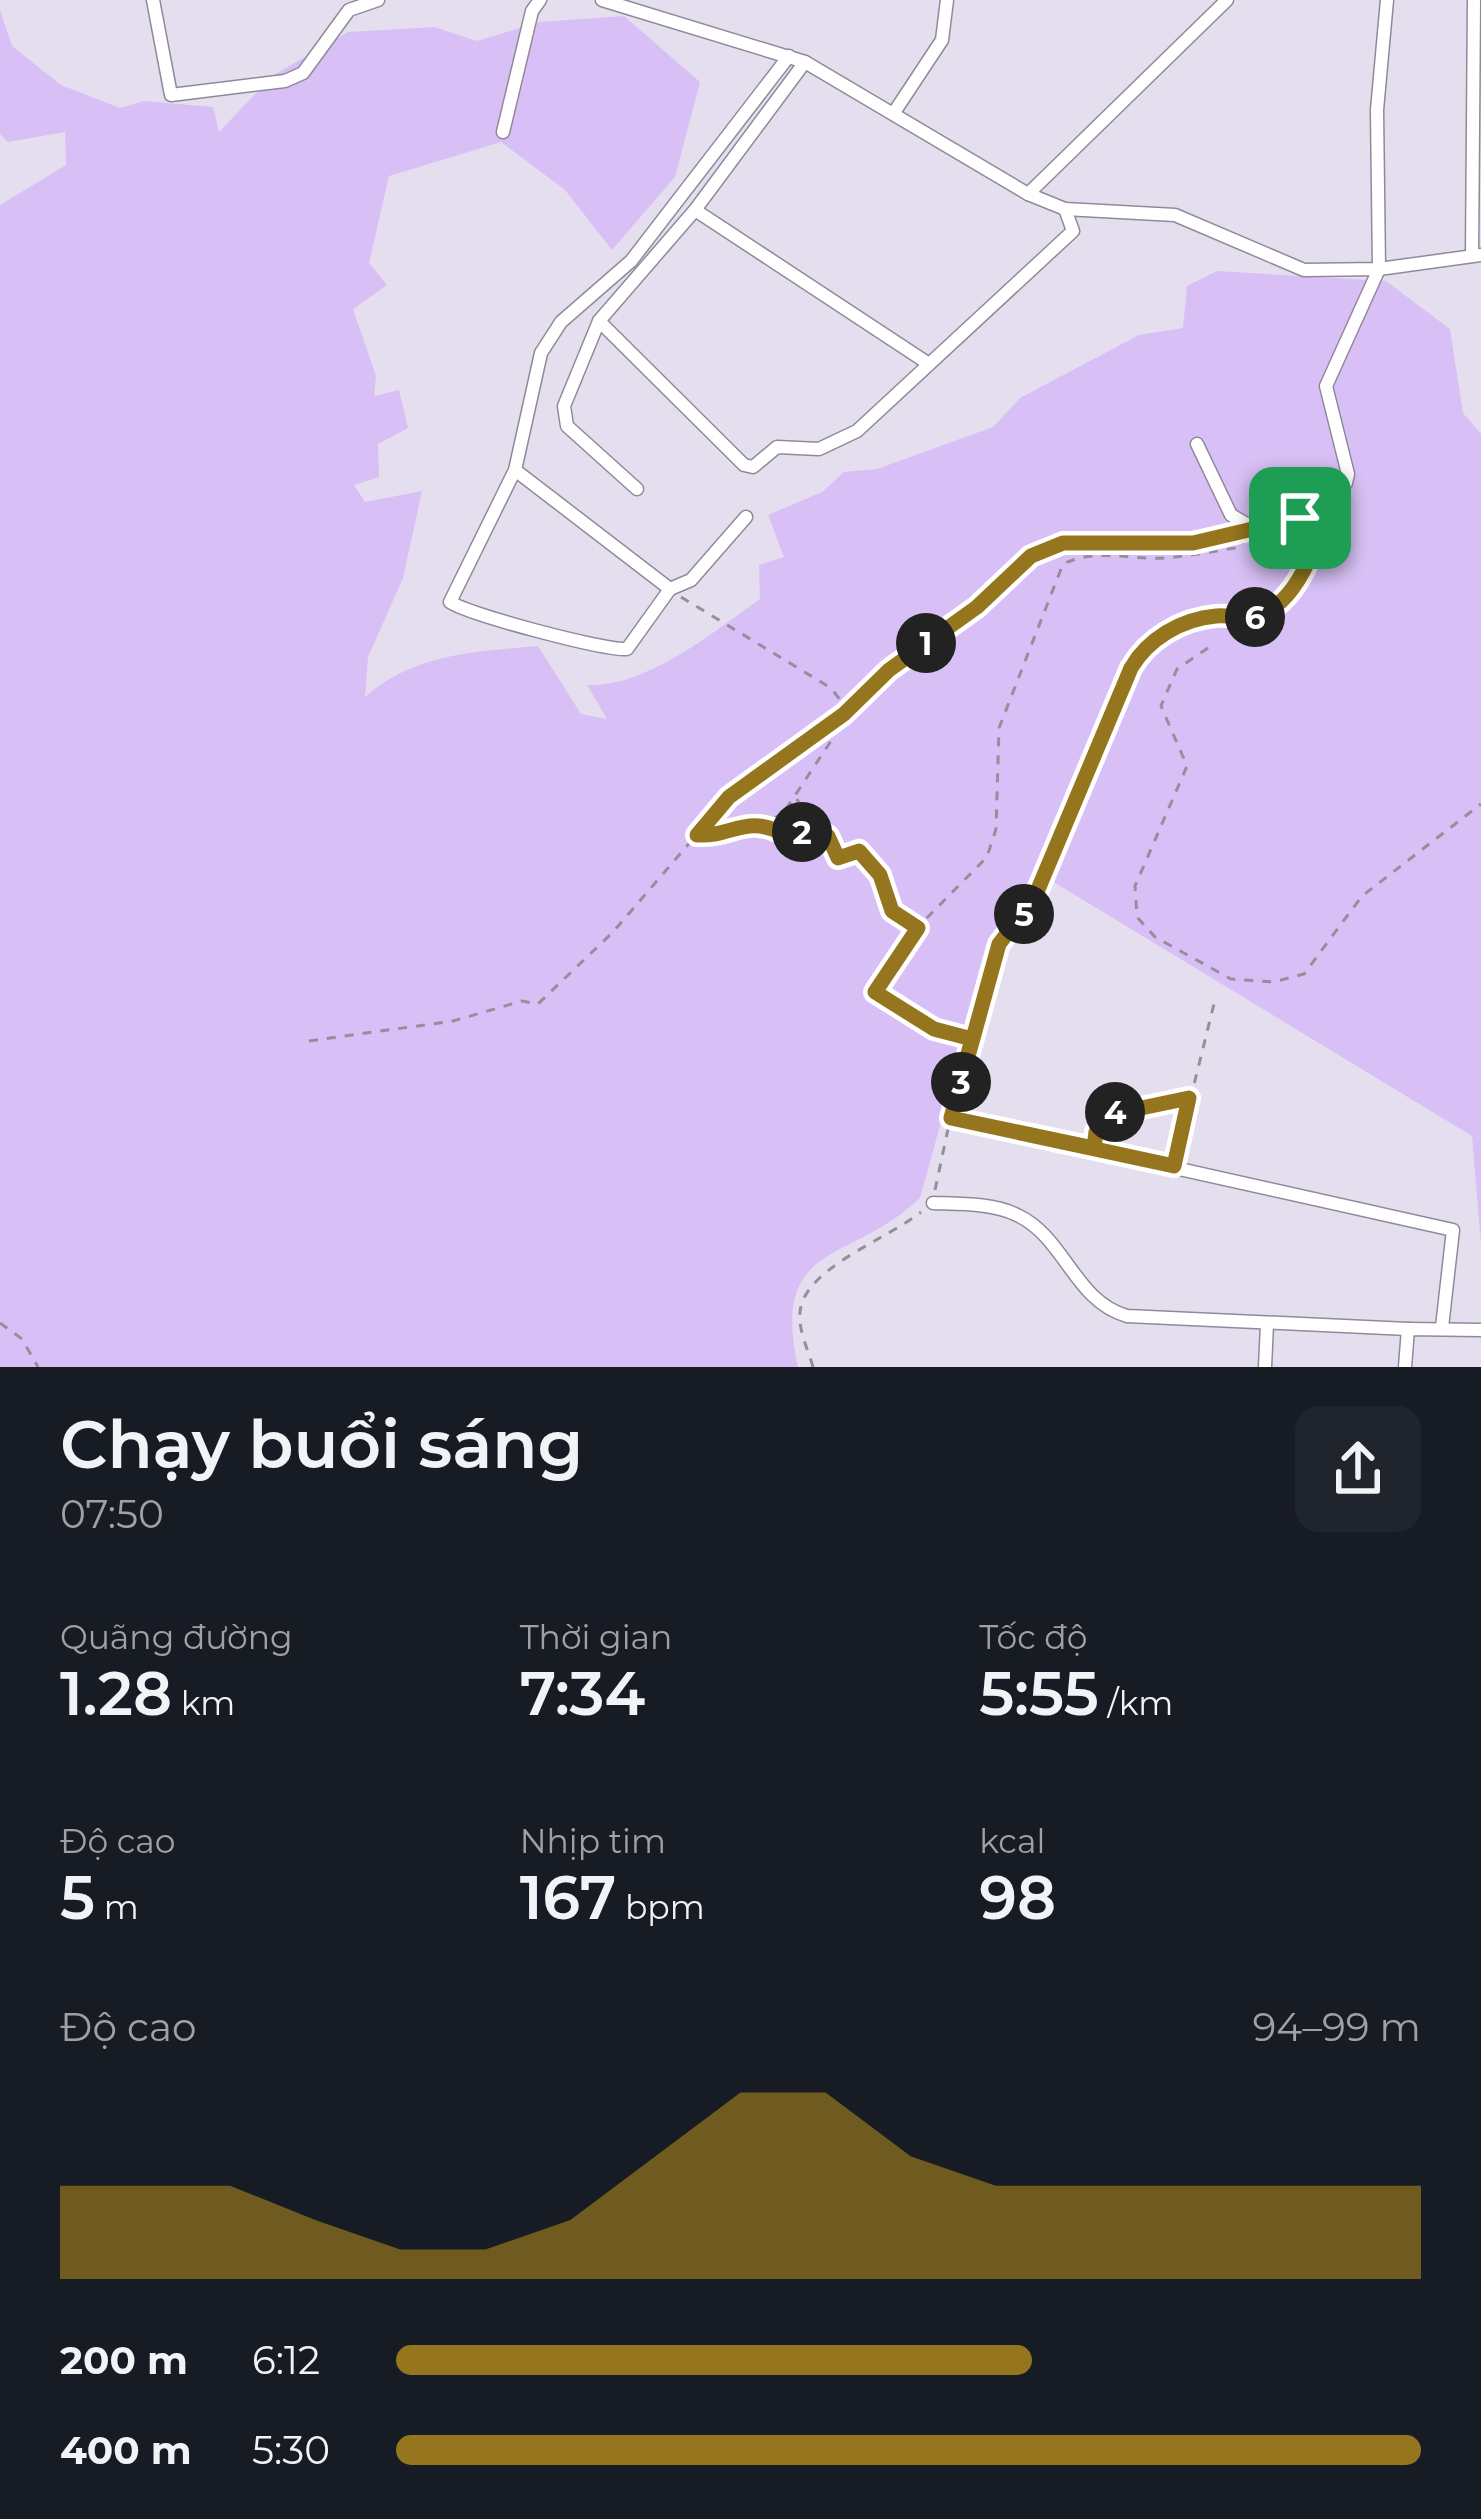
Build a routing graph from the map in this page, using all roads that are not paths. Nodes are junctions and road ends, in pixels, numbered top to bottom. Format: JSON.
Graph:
{"nodes":[{"id":1,"x":153,"y":0,"type":"edge"},
{"id":2,"x":378,"y":0,"type":"edge"},
{"id":3,"x":540,"y":0,"type":"edge"},
{"id":4,"x":602,"y":0,"type":"edge"},
{"id":5,"x":947,"y":0,"type":"edge"},
{"id":6,"x":1227,"y":0,"type":"edge"},
{"id":7,"x":1387,"y":0,"type":"edge"},
{"id":8,"x":1474,"y":0,"type":"edge"},
{"id":9,"x":789,"y":56,"type":"junction"},
{"id":10,"x":805,"y":62,"type":"junction"},
{"id":11,"x":895,"y":111,"type":"junction"},
{"id":12,"x":503,"y":132,"type":"dead end"},
{"id":13,"x":1028,"y":194,"type":"junction"},
{"id":14,"x":1065,"y":209,"type":"junction"},
{"id":15,"x":695,"y":210,"type":"junction"},
{"id":16,"x":1476,"y":255,"type":"edge"},
{"id":17,"x":1379,"y":269,"type":"junction"},
{"id":18,"x":599,"y":321,"type":"junction"},
{"id":19,"x":929,"y":364,"type":"junction"},
{"id":20,"x":1197,"y":444,"type":"dead end"},
{"id":21,"x":515,"y":470,"type":"junction"},
{"id":22,"x":637,"y":489,"type":"dead end"},
{"id":23,"x":746,"y":517,"type":"dead end"},
{"id":24,"x":670,"y":589,"type":"junction"},
{"id":25,"x":951,"y":1118,"type":"road end"},
{"id":26,"x":933,"y":1203,"type":"road end"},
{"id":27,"x":1268,"y":1324,"type":"junction"},
{"id":28,"x":1442,"y":1328,"type":"junction"},
{"id":29,"x":1408,"y":1329,"type":"junction"},
{"id":30,"x":1481,"y":1330,"type":"edge"},
{"id":31,"x":1265,"y":1367,"type":"edge"},
{"id":32,"x":1405,"y":1367,"type":"edge"}],
"edges":[{"from":1,"to":2,"type":"street"},
{"from":3,"to":12,"type":"street"},
{"from":4,"to":9,"type":"street"},
{"from":5,"to":11,"type":"street"},
{"from":6,"to":13,"type":"street"},
{"from":7,"to":17,"type":"street"},
{"from":8,"to":16,"type":"street"},
{"from":9,"to":10,"type":"street"},
{"from":9,"to":21,"type":"street"},
{"from":10,"to":11,"type":"street"},
{"from":10,"to":15,"type":"street"},
{"from":11,"to":13,"type":"street"},
{"from":13,"to":14,"type":"street"},
{"from":14,"to":17,"type":"street"},
{"from":14,"to":19,"type":"street"},
{"from":15,"to":18,"type":"street"},
{"from":15,"to":19,"type":"street"},
{"from":16,"to":17,"type":"street"},
{"from":17,"to":20,"type":"street"},
{"from":18,"to":19,"type":"street"},
{"from":18,"to":22,"type":"street"},
{"from":21,"to":24,"type":"street"},
{"from":21,"to":24,"type":"street"},
{"from":23,"to":24,"type":"street"},
{"from":25,"to":28,"type":"street"},
{"from":26,"to":27,"type":"street"},
{"from":27,"to":29,"type":"street"},
{"from":27,"to":31,"type":"street"},
{"from":28,"to":29,"type":"street"},
{"from":28,"to":30,"type":"street"},
{"from":29,"to":32,"type":"street"}]}
